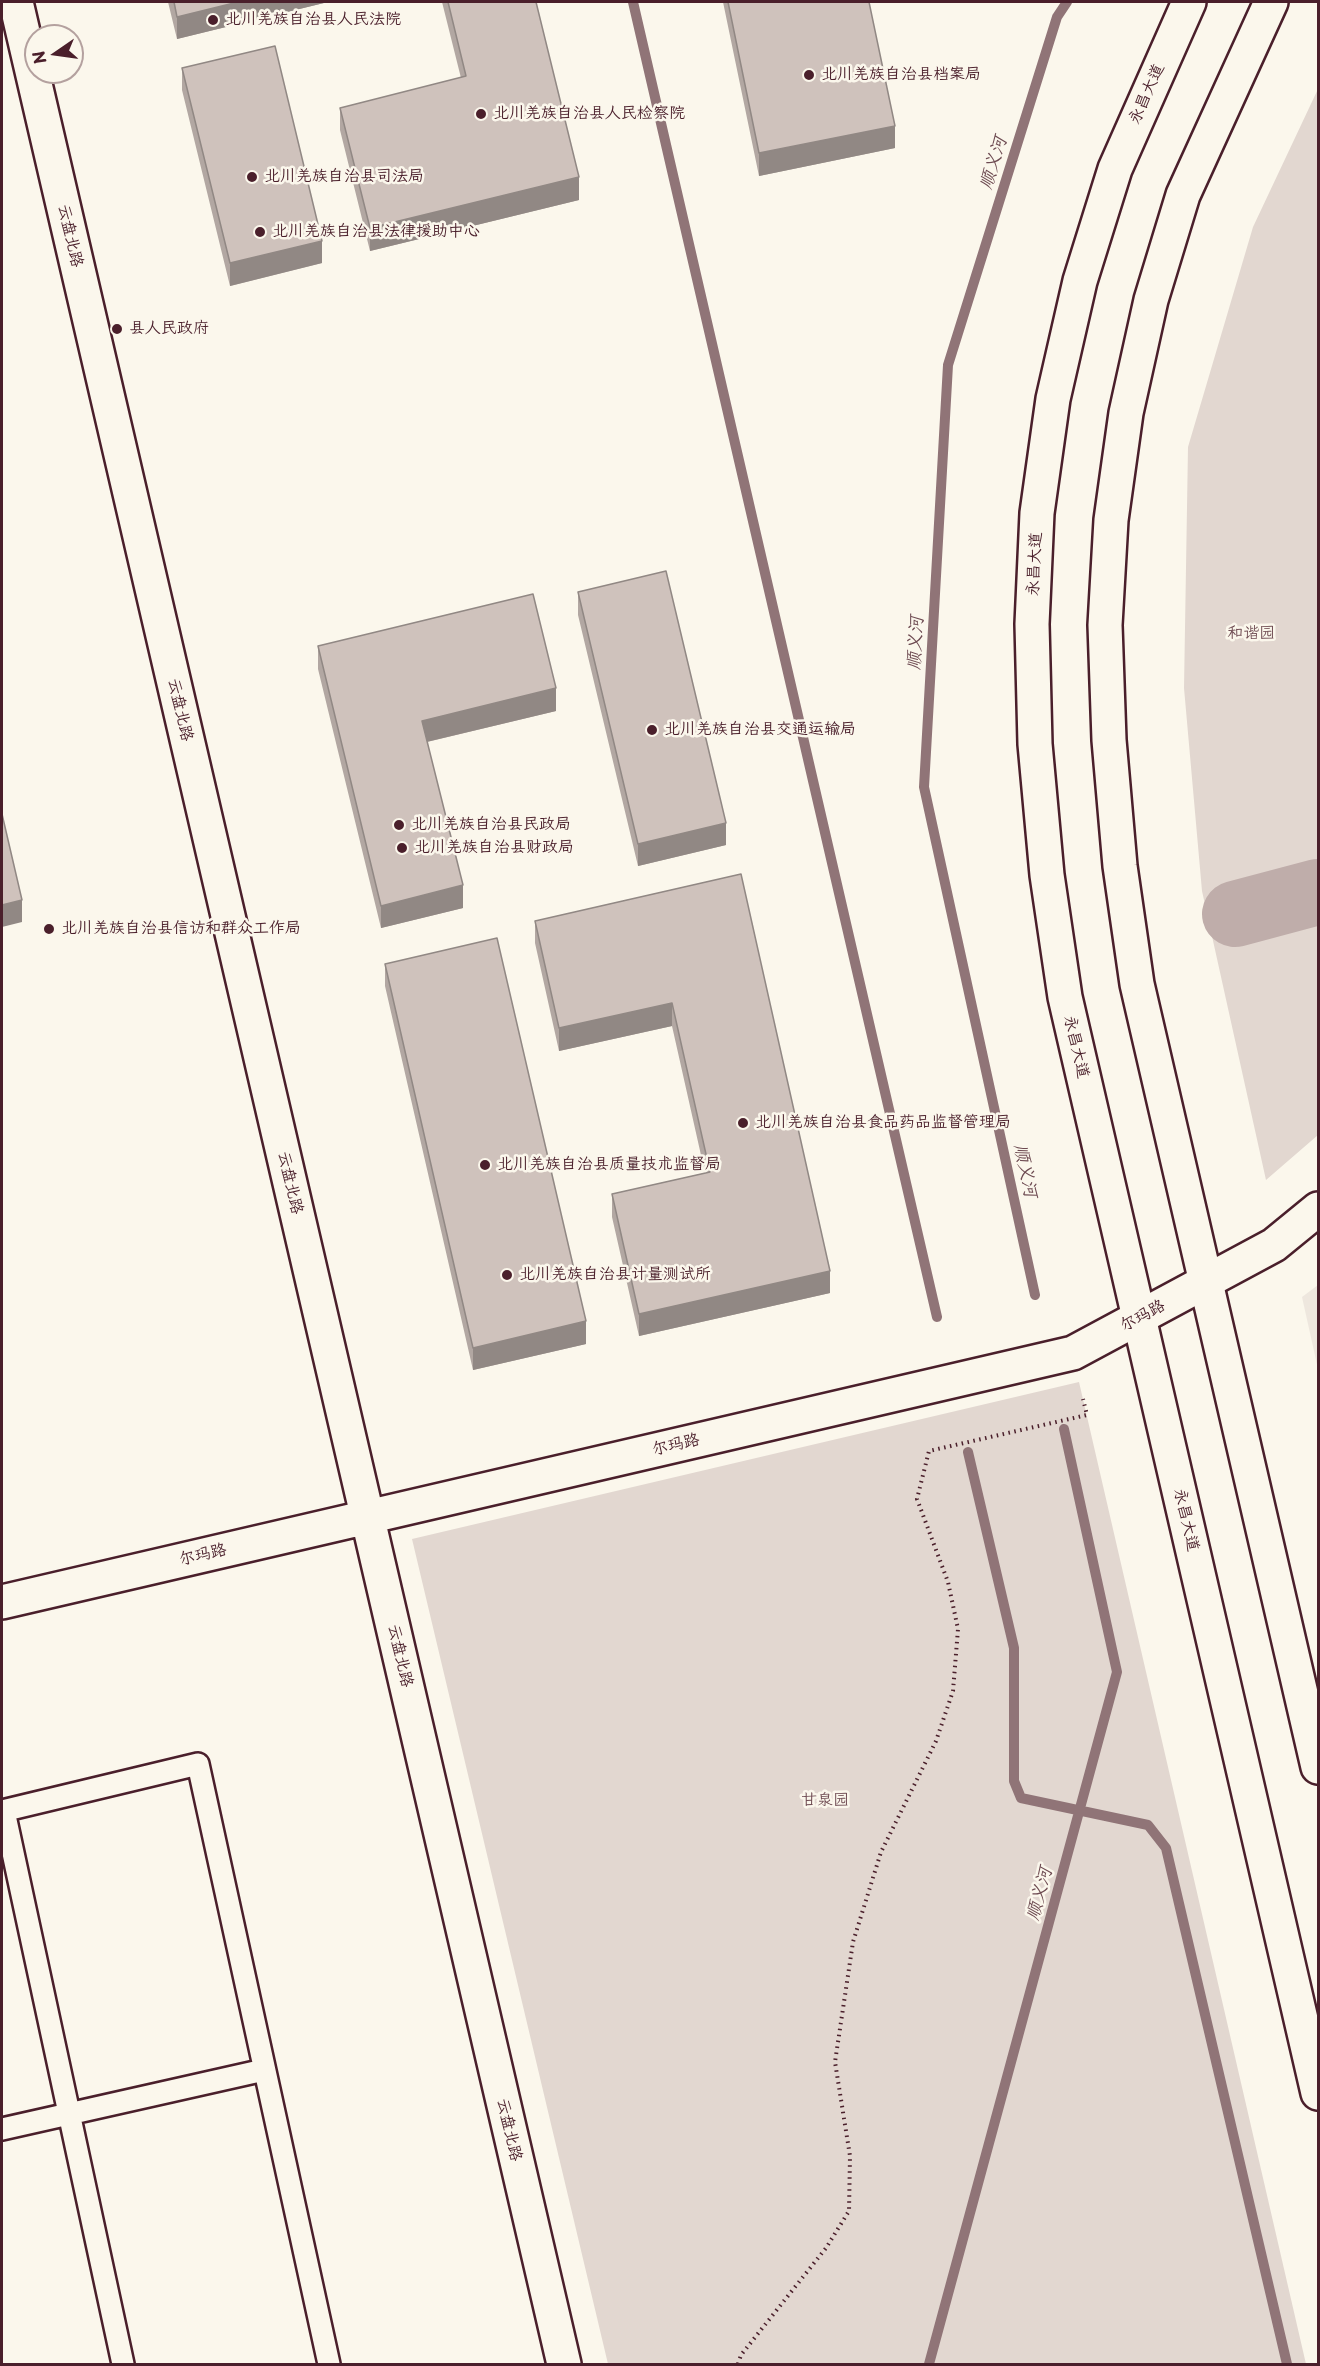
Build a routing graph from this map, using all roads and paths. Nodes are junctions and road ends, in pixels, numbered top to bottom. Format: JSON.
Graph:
{"nodes":[{"id":1,"x":16,"y":2,"type":"edge"},
{"id":2,"x":1189,"y":2,"type":"edge"},
{"id":3,"x":1270,"y":2,"type":"edge"},
{"id":4,"x":1318,"y":1209,"type":"edge"},
{"id":5,"x":1206,"y":1281,"type":"junction"},
{"id":6,"x":1139,"y":1318,"type":"junction"},
{"id":7,"x":1083,"y":1399,"type":"dead end"},
{"id":8,"x":368,"y":1517,"type":"junction"},
{"id":9,"x":2,"y":1602,"type":"edge"},
{"id":10,"x":1318,"y":1767,"type":"edge"},
{"id":11,"x":3,"y":1811,"type":"edge"},
{"id":12,"x":264,"y":2070,"type":"junction"},
{"id":13,"x":1318,"y":2093,"type":"edge"},
{"id":14,"x":69,"y":2115,"type":"junction"},
{"id":15,"x":2,"y":2129,"type":"edge"},
{"id":16,"x":123,"y":2364,"type":"edge"},
{"id":17,"x":329,"y":2364,"type":"edge"},
{"id":18,"x":564,"y":2364,"type":"edge"},
{"id":19,"x":738,"y":2364,"type":"edge"}],
"edges":[{"from":1,"to":8,"type":"main road","name":"云盘北路"},
{"from":2,"to":6,"type":"main road","name":"永昌大道"},
{"from":3,"to":5,"type":"main road"},
{"from":4,"to":5,"type":"main road","name":"尔玛路"},
{"from":5,"to":6,"type":"main road","name":"尔玛路"},
{"from":5,"to":10,"type":"main road"},
{"from":6,"to":8,"type":"main road","name":"尔玛路"},
{"from":6,"to":13,"type":"main road","name":"永昌大道"},
{"from":7,"to":19,"type":"path"},
{"from":8,"to":9,"type":"main road","name":"尔玛路"},
{"from":8,"to":18,"type":"main road","name":"云盘北路"},
{"from":11,"to":12,"type":"lane"},
{"from":11,"to":14,"type":"lane"},
{"from":12,"to":14,"type":"lane"},
{"from":12,"to":17,"type":"lane"},
{"from":14,"to":15,"type":"lane"},
{"from":14,"to":16,"type":"lane"}]}
